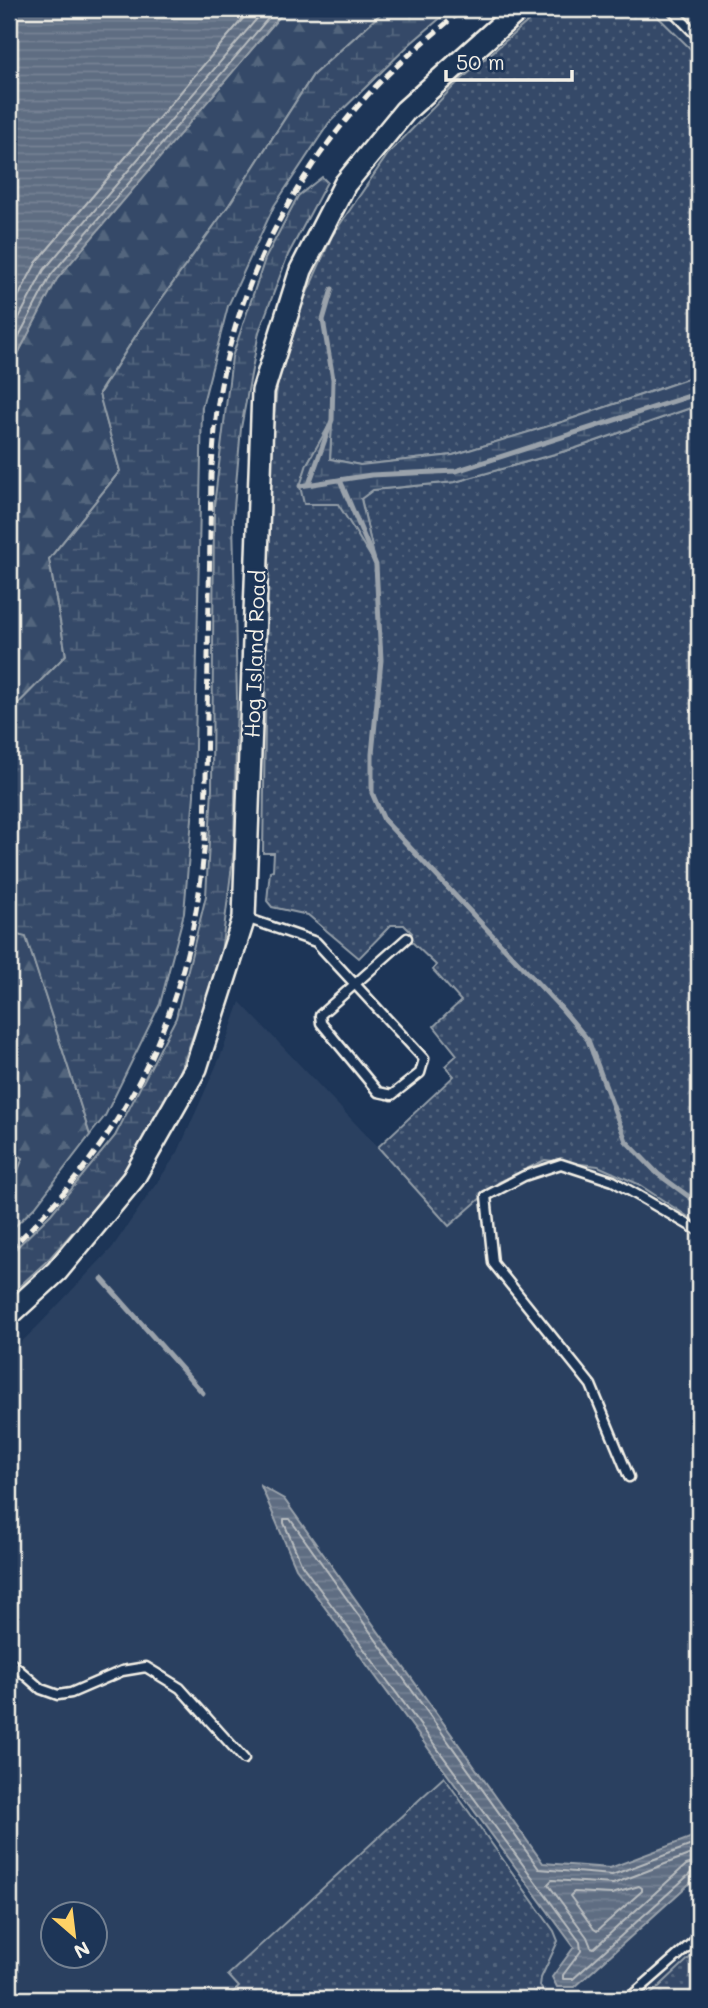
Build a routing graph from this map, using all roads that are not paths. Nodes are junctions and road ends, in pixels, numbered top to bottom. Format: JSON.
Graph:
{"nodes":[{"id":1,"x":519,"y":9,"type":"edge"},
{"id":2,"x":671,"y":9,"type":"edge"},
{"id":3,"x":699,"y":38,"type":"edge"},
{"id":4,"x":244,"y":918,"type":"junction"},
{"id":5,"x":407,"y":938,"type":"dead end"},
{"id":6,"x":354,"y":983,"type":"junction"},
{"id":7,"x":699,"y":1231,"type":"edge"},
{"id":8,"x":9,"y":1315,"type":"edge"},
{"id":9,"x":629,"y":1477,"type":"dead end"},
{"id":10,"x":9,"y":1661,"type":"edge"},
{"id":11,"x":244,"y":1759,"type":"dead end"},
{"id":12,"x":699,"y":1937,"type":"edge"},
{"id":13,"x":628,"y":1999,"type":"edge"}],
"edges":[{"from":1,"to":4,"type":"street","name":"Hog Island Road"},
{"from":2,"to":3,"type":"lane"},
{"from":4,"to":6,"type":"lane"},
{"from":4,"to":8,"type":"street","name":"Hog Island Road"},
{"from":5,"to":6,"type":"lane"},
{"from":6,"to":6,"type":"lane"},
{"from":7,"to":9,"type":"lane"},
{"from":10,"to":11,"type":"lane"},
{"from":12,"to":13,"type":"lane"}]}
